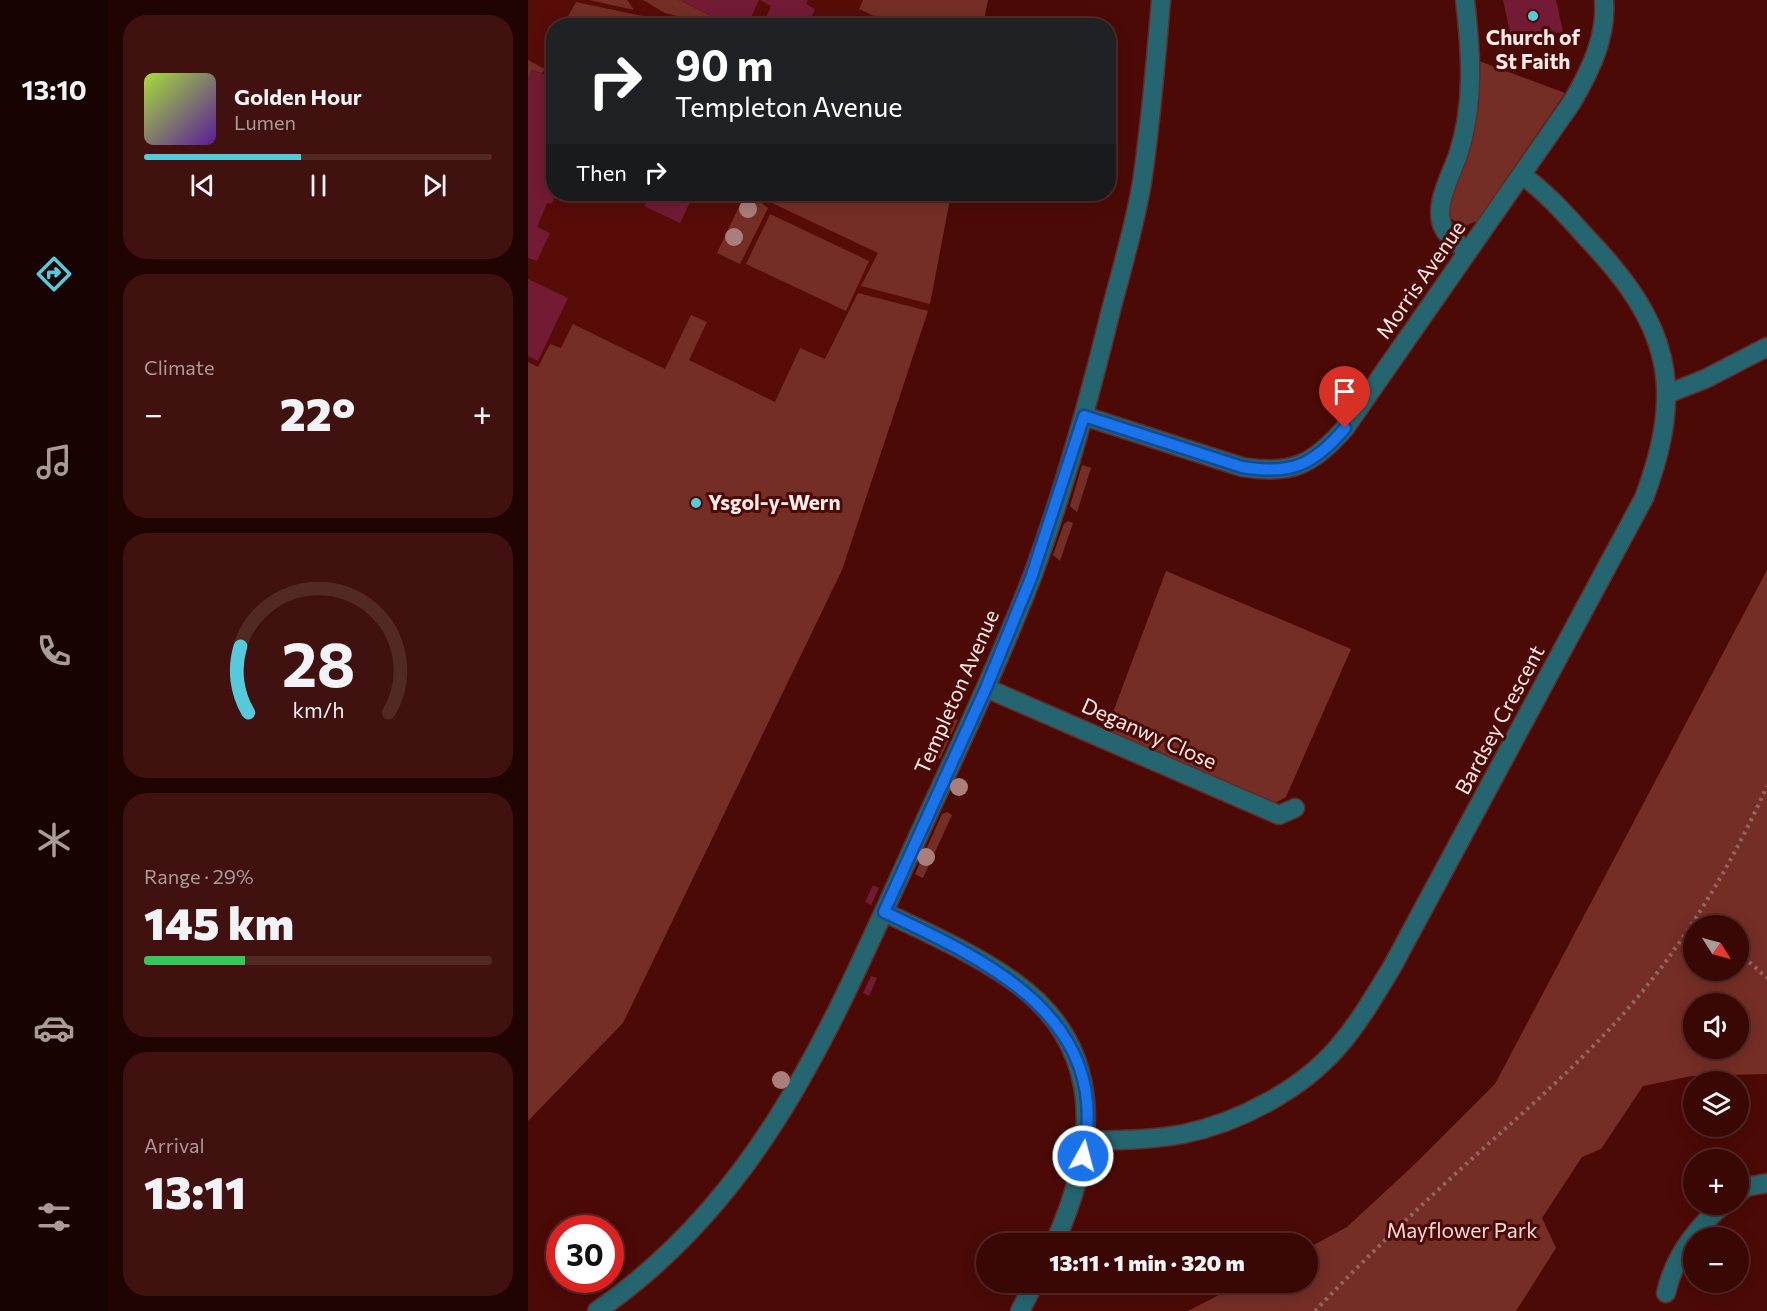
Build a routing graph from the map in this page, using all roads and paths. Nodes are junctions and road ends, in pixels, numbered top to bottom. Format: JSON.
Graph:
{"nodes":[{"id":1,"x":1161,"y":0,"type":"edge"},
{"id":2,"x":1466,"y":0,"type":"edge"},
{"id":3,"x":1604,"y":0,"type":"edge"},
{"id":4,"x":1522,"y":175,"type":"junction"},
{"id":5,"x":1468,"y":251,"type":"junction"},
{"id":6,"x":1767,"y":347,"type":"edge"},
{"id":7,"x":1667,"y":394,"type":"junction"},
{"id":8,"x":1084,"y":416,"type":"junction"},
{"id":9,"x":986,"y":688,"type":"junction"},
{"id":10,"x":1767,"y":786,"type":"edge"},
{"id":11,"x":1295,"y":808,"type":"dead end"},
{"id":12,"x":884,"y":912,"type":"junction"},
{"id":13,"x":1696,"y":915,"type":"edge"},
{"id":14,"x":1683,"y":935,"type":"edge"},
{"id":15,"x":1749,"y":962,"type":"edge"},
{"id":16,"x":1767,"y":978,"type":"edge"},
{"id":17,"x":1086,"y":1141,"type":"junction"},
{"id":18,"x":1767,"y":1183,"type":"edge"},
{"id":19,"x":1749,"y":1186,"type":"edge"},
{"id":20,"x":1713,"y":1215,"type":"edge"},
{"id":21,"x":1059,"y":1233,"type":"edge"},
{"id":22,"x":1029,"y":1293,"type":"edge"},
{"id":23,"x":1666,"y":1293,"type":"dead end"},
{"id":24,"x":597,"y":1311,"type":"edge"},
{"id":25,"x":1020,"y":1311,"type":"edge"},
{"id":26,"x":1315,"y":1311,"type":"edge"}],
"edges":[{"from":1,"to":8,"type":"street","name":"Templeton Avenue"},
{"from":2,"to":5,"type":"street"},
{"from":3,"to":4,"type":"street","name":"Morris Avenue"},
{"from":4,"to":5,"type":"street","name":"Morris Avenue"},
{"from":4,"to":7,"type":"street","name":"Bardsey Crescent"},
{"from":5,"to":8,"type":"street","name":"Morris Avenue"},
{"from":6,"to":7,"type":"street"},
{"from":7,"to":17,"type":"street","name":"Bardsey Crescent"},
{"from":8,"to":9,"type":"street","name":"Templeton Avenue"},
{"from":9,"to":11,"type":"street","name":"Deganwy Close"},
{"from":9,"to":12,"type":"street","name":"Templeton Avenue"},
{"from":10,"to":13,"type":"path"},
{"from":12,"to":17,"type":"street"},
{"from":12,"to":24,"type":"street","name":"Templeton Avenue"},
{"from":14,"to":26,"type":"path"},
{"from":15,"to":16,"type":"path"},
{"from":17,"to":21,"type":"street"},
{"from":18,"to":19,"type":"street"},
{"from":20,"to":23,"type":"street"},
{"from":22,"to":25,"type":"street"}]}
